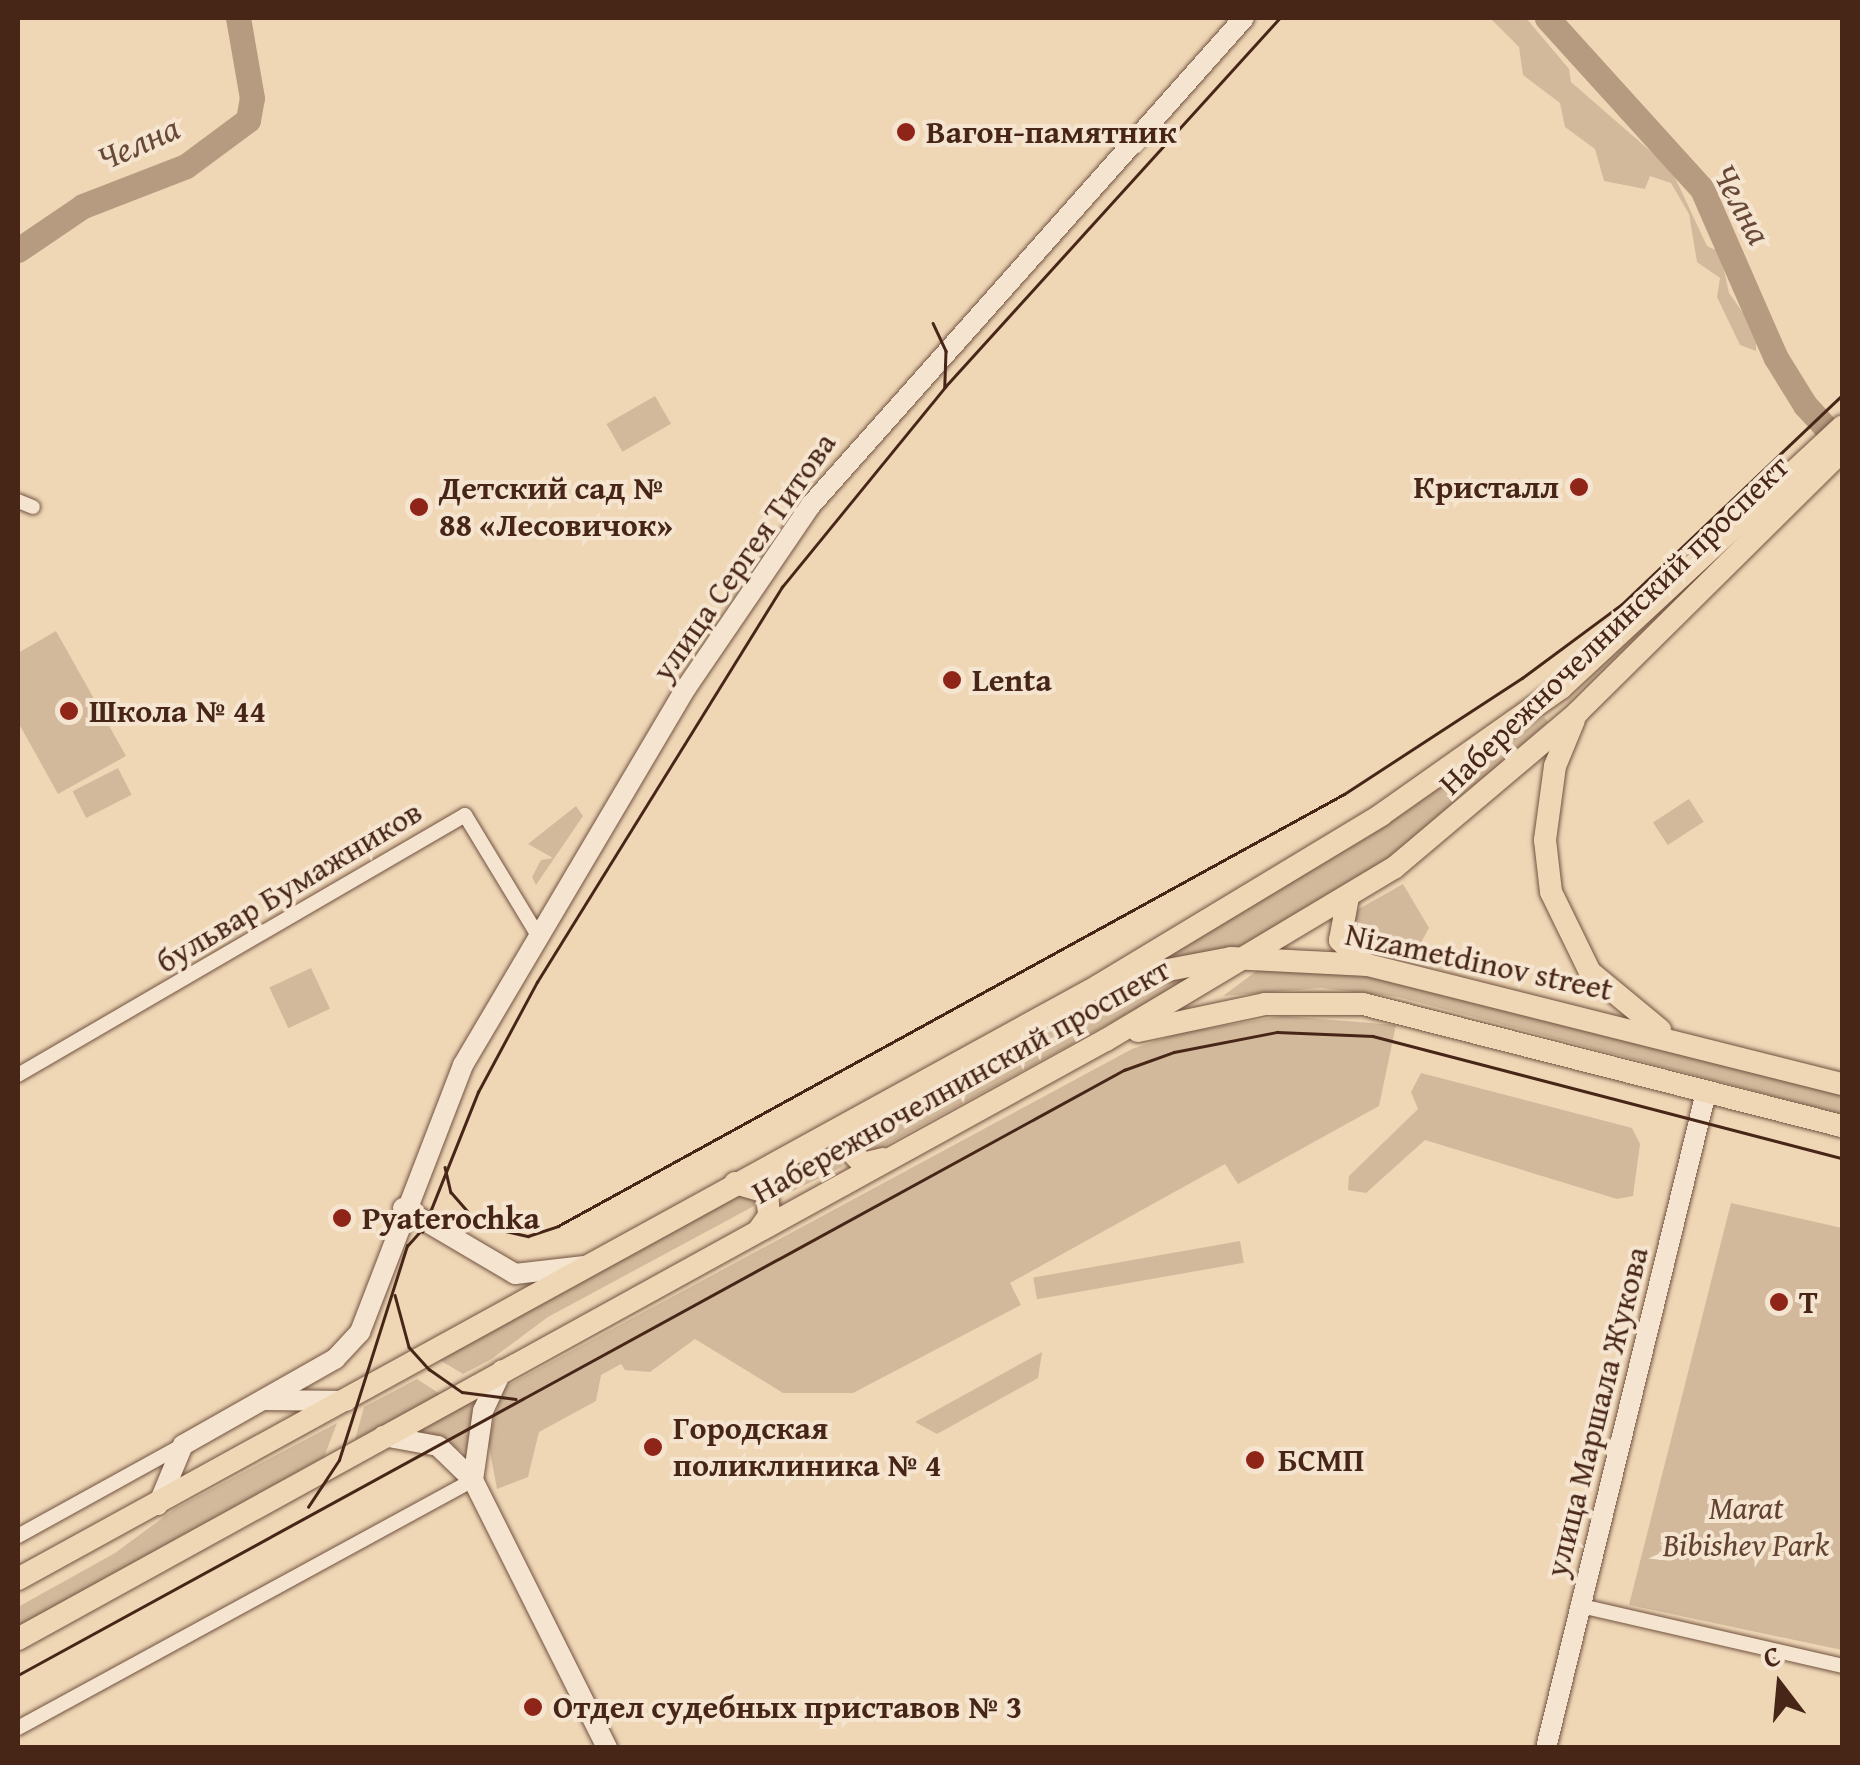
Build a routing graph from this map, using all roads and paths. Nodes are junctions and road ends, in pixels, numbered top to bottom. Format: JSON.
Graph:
{"nodes":[{"id":1,"x":1244,"y":18,"type":"edge"},
{"id":2,"x":1842,"y":427,"type":"edge"},
{"id":3,"x":1842,"y":451,"type":"edge"},
{"id":4,"x":1797,"y":486,"type":"junction"},
{"id":5,"x":18,"y":501,"type":"edge"},
{"id":6,"x":33,"y":507,"type":"dead end"},
{"id":7,"x":1577,"y":713,"type":"junction"},
{"id":8,"x":1348,"y":897,"type":"junction"},
{"id":9,"x":539,"y":937,"type":"junction"},
{"id":10,"x":1248,"y":958,"type":"junction"},
{"id":11,"x":1368,"y":966,"type":"junction"},
{"id":12,"x":1098,"y":986,"type":"junction"},
{"id":13,"x":1670,"y":1038,"type":"junction"},
{"id":14,"x":1106,"y":1040,"type":"junction"},
{"id":15,"x":18,"y":1075,"type":"edge"},
{"id":16,"x":1842,"y":1084,"type":"edge"},
{"id":17,"x":1706,"y":1092,"type":"junction"},
{"id":18,"x":868,"y":1111,"type":"junction"},
{"id":19,"x":1842,"y":1126,"type":"edge"},
{"id":20,"x":890,"y":1158,"type":"junction"},
{"id":21,"x":735,"y":1183,"type":"junction"},
{"id":22,"x":404,"y":1208,"type":"junction"},
{"id":23,"x":759,"y":1230,"type":"junction"},
{"id":24,"x":584,"y":1266,"type":"junction"},
{"id":25,"x":502,"y":1370,"type":"junction"},
{"id":26,"x":264,"y":1400,"type":"junction"},
{"id":27,"x":348,"y":1400,"type":"junction"},
{"id":28,"x":381,"y":1436,"type":"junction"},
{"id":29,"x":184,"y":1445,"type":"junction"},
{"id":30,"x":473,"y":1480,"type":"junction"},
{"id":31,"x":158,"y":1505,"type":"junction"},
{"id":32,"x":18,"y":1536,"type":"edge"},
{"id":33,"x":18,"y":1579,"type":"edge"},
{"id":34,"x":1581,"y":1606,"type":"junction"},
{"id":35,"x":18,"y":1639,"type":"edge"},
{"id":36,"x":1842,"y":1666,"type":"edge"},
{"id":37,"x":18,"y":1728,"type":"edge"},
{"id":38,"x":607,"y":1748,"type":"edge"},
{"id":39,"x":1546,"y":1748,"type":"edge"}],
"edges":[{"from":1,"to":9,"type":"main road","name":"улица Сергея Титова"},
{"from":2,"to":4,"type":"main road","name":"Набережночелнинский проспект"},
{"from":3,"to":4,"type":"main road","name":"Набережночелнинский проспект"},
{"from":4,"to":7,"type":"main road","name":"Набережночелнинский проспект"},
{"from":4,"to":12,"type":"main road","name":"Набережночелнинский проспект"},
{"from":5,"to":6,"type":"street"},
{"from":7,"to":8,"type":"main road","name":"Набережночелнинский проспект"},
{"from":7,"to":13,"type":"main road"},
{"from":8,"to":10,"type":"main road","name":"Набережночелнинский проспект"},
{"from":8,"to":11,"type":"main road"},
{"from":9,"to":15,"type":"street","name":"бульвар Бумажников"},
{"from":9,"to":22,"type":"main road","name":"улица Сергея Титова"},
{"from":10,"to":11,"type":"main road","name":"Nizametdinov street"},
{"from":10,"to":12,"type":"main road","name":"Nizametdinov street"},
{"from":10,"to":14,"type":"main road","name":"Набережночелнинский проспект"},
{"from":11,"to":13,"type":"main road","name":"Nizametdinov street"},
{"from":12,"to":18,"type":"main road","name":"Набережночелнинский проспект"},
{"from":13,"to":16,"type":"main road","name":"Nizametdinov street"},
{"from":14,"to":17,"type":"main road","name":"Nizametdinov street"},
{"from":14,"to":20,"type":"main road","name":"Набережночелнинский проспект"},
{"from":17,"to":19,"type":"main road","name":"Nizametdinov street"},
{"from":17,"to":34,"type":"main road","name":"улица Маршала Жукова"},
{"from":18,"to":20,"type":"main road"},
{"from":18,"to":21,"type":"main road","name":"Набережночелнинский проспект"},
{"from":20,"to":23,"type":"main road","name":"Набережночелнинский проспект"},
{"from":21,"to":23,"type":"main road"},
{"from":21,"to":24,"type":"main road","name":"Набережночелнинский проспект"},
{"from":22,"to":24,"type":"main road"},
{"from":22,"to":26,"type":"main road","name":"улица Сергея Титова"},
{"from":23,"to":25,"type":"main road","name":"Набережночелнинский проспект"},
{"from":24,"to":27,"type":"main road","name":"Набережночелнинский проспект"},
{"from":25,"to":28,"type":"main road","name":"Набережночелнинский проспект"},
{"from":25,"to":30,"type":"main road"},
{"from":26,"to":27,"type":"main road"},
{"from":26,"to":29,"type":"main road","name":"улица Сергея Титова"},
{"from":27,"to":31,"type":"main road","name":"Набережночелнинский проспект"},
{"from":28,"to":30,"type":"main road"},
{"from":28,"to":35,"type":"main road","name":"Набережночелнинский проспект"},
{"from":29,"to":31,"type":"main road"},
{"from":29,"to":32,"type":"street"},
{"from":30,"to":37,"type":"street"},
{"from":30,"to":38,"type":"main road"},
{"from":31,"to":33,"type":"main road","name":"Набережночелнинский проспект"},
{"from":34,"to":36,"type":"street"},
{"from":34,"to":39,"type":"main road","name":"улица Маршала Жукова"}]}
